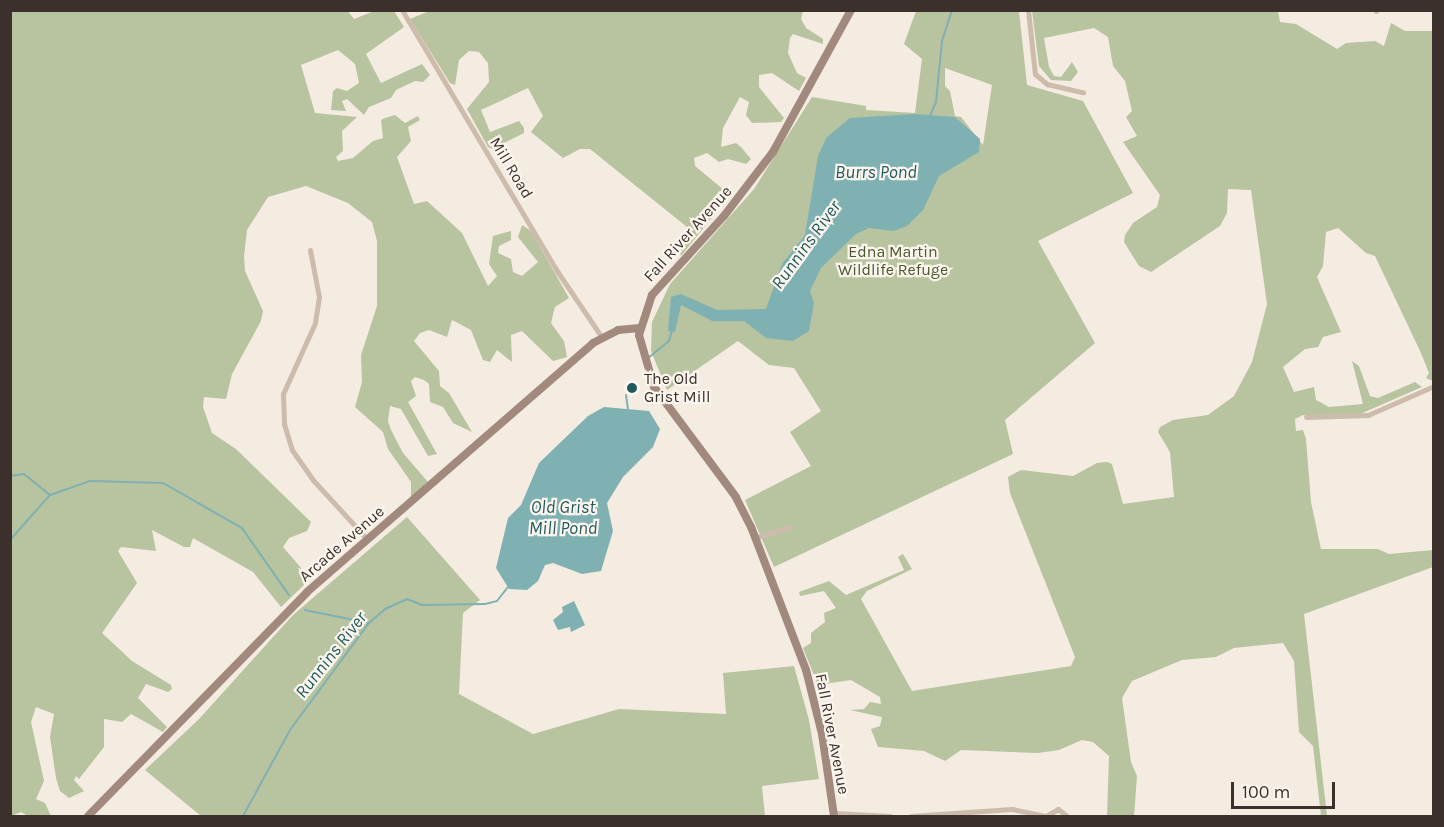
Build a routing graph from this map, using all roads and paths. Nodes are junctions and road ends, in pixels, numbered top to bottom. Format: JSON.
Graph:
{"nodes":[{"id":1,"x":402,"y":10,"type":"edge"},
{"id":2,"x":851,"y":10,"type":"edge"},
{"id":3,"x":1028,"y":10,"type":"edge"},
{"id":4,"x":1083,"y":92,"type":"dead end"},
{"id":5,"x":310,"y":250,"type":"dead end"},
{"id":6,"x":640,"y":328,"type":"junction"},
{"id":7,"x":601,"y":336,"type":"junction"},
{"id":8,"x":1434,"y":386,"type":"edge"},
{"id":9,"x":1306,"y":417,"type":"dead end"},
{"id":10,"x":789,"y":527,"type":"dead end"},
{"id":11,"x":755,"y":538,"type":"junction"},
{"id":12,"x":368,"y":540,"type":"junction"},
{"id":13,"x":834,"y":815,"type":"edge"},
{"id":14,"x":88,"y":816,"type":"edge"},
{"id":15,"x":890,"y":816,"type":"edge"},
{"id":16,"x":911,"y":816,"type":"edge"},
{"id":17,"x":1045,"y":816,"type":"edge"},
{"id":18,"x":1066,"y":816,"type":"edge"}],
"edges":[{"from":1,"to":7,"type":"street","name":"Mill Road"},
{"from":2,"to":6,"type":"main road","name":"Fall River Avenue"},
{"from":3,"to":4,"type":"street"},
{"from":5,"to":12,"type":"street"},
{"from":6,"to":7,"type":"main road","name":"Arcade Avenue"},
{"from":6,"to":11,"type":"main road","name":"Fall River Avenue"},
{"from":7,"to":12,"type":"main road","name":"Arcade Avenue"},
{"from":8,"to":9,"type":"street"},
{"from":10,"to":11,"type":"street"},
{"from":11,"to":13,"type":"main road","name":"Fall River Avenue"},
{"from":12,"to":14,"type":"main road","name":"Arcade Avenue"},
{"from":13,"to":15,"type":"street"},
{"from":16,"to":17,"type":"street"},
{"from":17,"to":18,"type":"street"}]}
